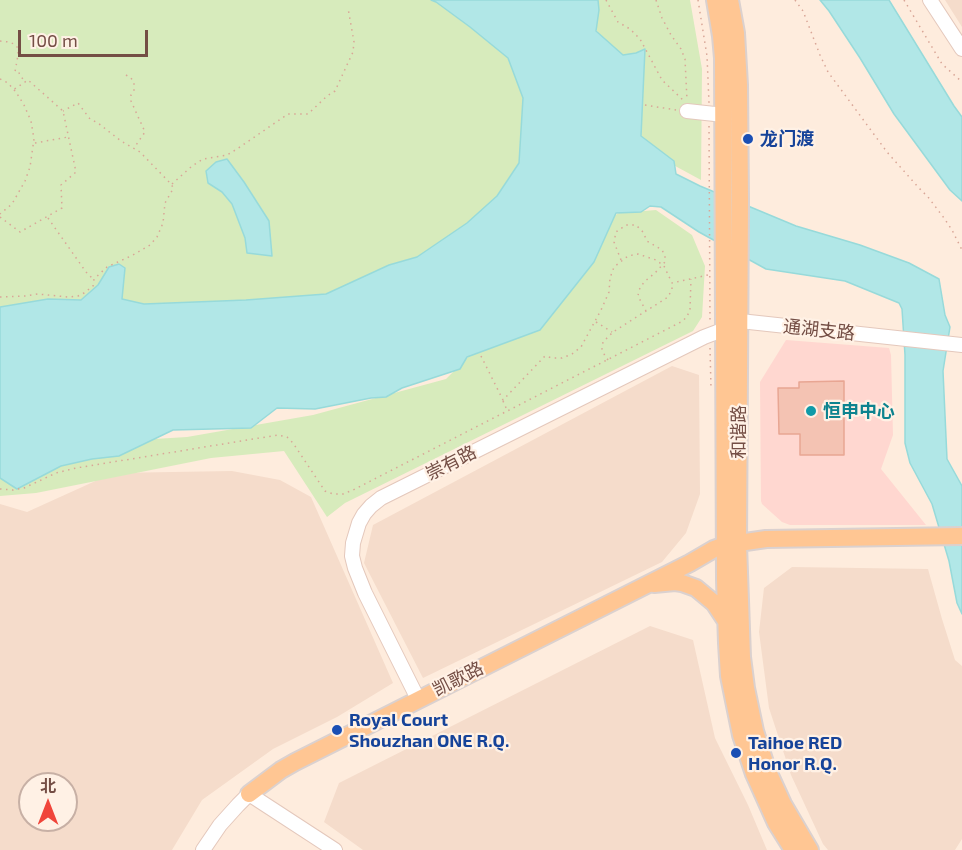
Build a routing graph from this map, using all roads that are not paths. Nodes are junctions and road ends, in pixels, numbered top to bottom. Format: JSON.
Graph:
{"nodes":[{"id":1,"x":715,"y":0,"type":"edge"},
{"id":2,"x":730,"y":0,"type":"edge"},
{"id":3,"x":930,"y":0,"type":"edge"},
{"id":4,"x":962,"y":49,"type":"edge"},
{"id":5,"x":687,"y":111,"type":"road end"},
{"id":6,"x":717,"y":115,"type":"junction"},
{"id":7,"x":734,"y":322,"type":"junction"},
{"id":8,"x":957,"y":345,"type":"edge"},
{"id":9,"x":962,"y":536,"type":"edge"},
{"id":10,"x":940,"y":541,"type":"junction"},
{"id":11,"x":732,"y":544,"type":"junction"},
{"id":12,"x":962,"y":545,"type":"edge"},
{"id":13,"x":641,"y":586,"type":"junction"},
{"id":14,"x":726,"y":621,"type":"junction"},
{"id":15,"x":418,"y":699,"type":"junction"},
{"id":16,"x":249,"y":794,"type":"junction"},
{"id":17,"x":203,"y":850,"type":"edge"},
{"id":18,"x":335,"y":850,"type":"edge"},
{"id":19,"x":793,"y":850,"type":"edge"},
{"id":20,"x":810,"y":850,"type":"edge"}],
"edges":[{"from":1,"to":6,"type":"main road","name":"和谐路"},
{"from":2,"to":7,"type":"main road","name":"和谐路"},
{"from":3,"to":4,"type":"street"},
{"from":5,"to":6,"type":"street"},
{"from":6,"to":7,"type":"main road","name":"和谐路"},
{"from":7,"to":8,"type":"street","name":"通湖支路"},
{"from":7,"to":11,"type":"main road","name":"和谐路"},
{"from":7,"to":15,"type":"street","name":"崇有路"},
{"from":9,"to":10,"type":"main road","name":"凯歌路"},
{"from":10,"to":11,"type":"main road","name":"凯歌路"},
{"from":10,"to":12,"type":"main road","name":"凯歌路"},
{"from":11,"to":13,"type":"main road","name":"凯歌路"},
{"from":11,"to":14,"type":"main road","name":"和谐路"},
{"from":11,"to":20,"type":"main road","name":"和谐路"},
{"from":13,"to":14,"type":"main road"},
{"from":13,"to":15,"type":"main road","name":"凯歌路"},
{"from":14,"to":19,"type":"main road","name":"和谐路"},
{"from":15,"to":16,"type":"main road","name":"凯歌路"},
{"from":16,"to":17,"type":"street","name":"凯歌路"},
{"from":16,"to":18,"type":"street"}]}
